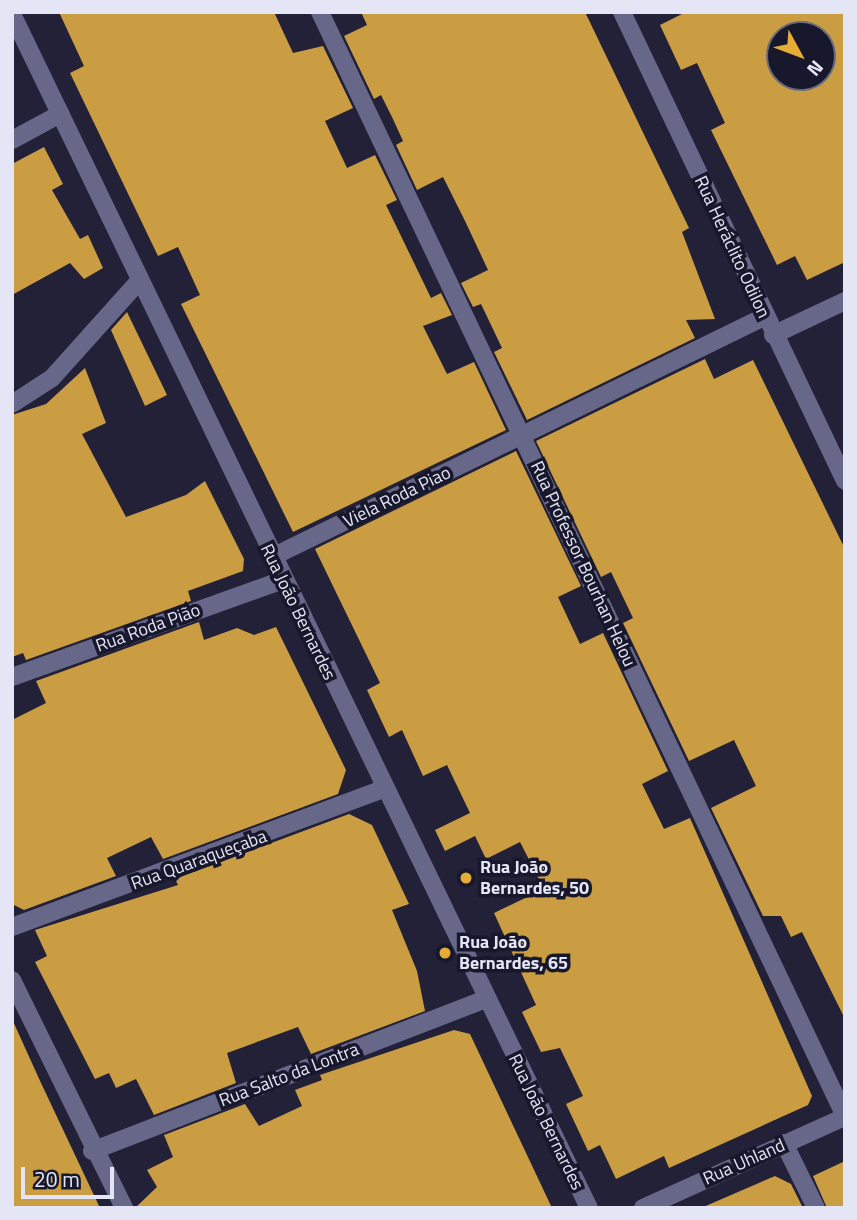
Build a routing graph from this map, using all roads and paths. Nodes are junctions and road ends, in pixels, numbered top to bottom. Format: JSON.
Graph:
{"nodes":[{"id":1,"x":320,"y":12,"type":"edge"},
{"id":2,"x":622,"y":12,"type":"edge"},
{"id":3,"x":12,"y":14,"type":"edge"},
{"id":4,"x":60,"y":114,"type":"junction"},
{"id":5,"x":12,"y":140,"type":"edge"},
{"id":6,"x":139,"y":281,"type":"junction"},
{"id":7,"x":845,"y":301,"type":"edge"},
{"id":8,"x":764,"y":317,"type":"junction"},
{"id":9,"x":773,"y":335,"type":"junction"},
{"id":10,"x":12,"y":404,"type":"edge"},
{"id":11,"x":522,"y":435,"type":"junction"},
{"id":12,"x":845,"y":481,"type":"edge"},
{"id":13,"x":272,"y":556,"type":"junction"},
{"id":14,"x":283,"y":580,"type":"junction"},
{"id":15,"x":12,"y":677,"type":"edge"},
{"id":16,"x":383,"y":789,"type":"junction"},
{"id":17,"x":12,"y":927,"type":"edge"},
{"id":18,"x":12,"y":980,"type":"edge"},
{"id":19,"x":486,"y":999,"type":"junction"},
{"id":20,"x":845,"y":1116,"type":"edge"},
{"id":21,"x":784,"y":1143,"type":"junction"},
{"id":22,"x":92,"y":1151,"type":"junction"},
{"id":23,"x":124,"y":1208,"type":"edge"},
{"id":24,"x":589,"y":1208,"type":"edge"},
{"id":25,"x":643,"y":1208,"type":"edge"},
{"id":26,"x":816,"y":1208,"type":"edge"}],
"edges":[{"from":1,"to":11,"type":"street","name":"Rua Professor Bourhan Helou"},
{"from":2,"to":8,"type":"street","name":"Rua Heráclito Odilon"},
{"from":3,"to":4,"type":"street","name":"Rua João Bernardes"},
{"from":4,"to":5,"type":"street"},
{"from":4,"to":6,"type":"street","name":"Rua João Bernardes"},
{"from":6,"to":10,"type":"street"},
{"from":6,"to":13,"type":"street","name":"Rua João Bernardes"},
{"from":7,"to":9,"type":"street"},
{"from":8,"to":9,"type":"street","name":"Rua Heráclito Odilon"},
{"from":8,"to":11,"type":"street","name":"Viela Roda Piao"},
{"from":9,"to":12,"type":"street","name":"Rua Heráclito Odilon"},
{"from":11,"to":13,"type":"street","name":"Viela Roda Piao"},
{"from":11,"to":20,"type":"street","name":"Rua Professor Bourhan Helou"},
{"from":13,"to":14,"type":"street","name":"Rua João Bernardes"},
{"from":14,"to":15,"type":"street","name":"Rua Roda Pião"},
{"from":14,"to":16,"type":"street","name":"Rua João Bernardes"},
{"from":16,"to":17,"type":"street","name":"Rua Quaraqueçaba"},
{"from":16,"to":19,"type":"street","name":"Rua João Bernardes"},
{"from":18,"to":22,"type":"street"},
{"from":19,"to":22,"type":"street","name":"Rua Salto da Lontra"},
{"from":19,"to":24,"type":"street","name":"Rua João Bernardes"},
{"from":20,"to":21,"type":"street","name":"Rua Uhland"},
{"from":21,"to":25,"type":"street","name":"Rua Uhland"},
{"from":21,"to":26,"type":"street"},
{"from":22,"to":23,"type":"street"}]}
